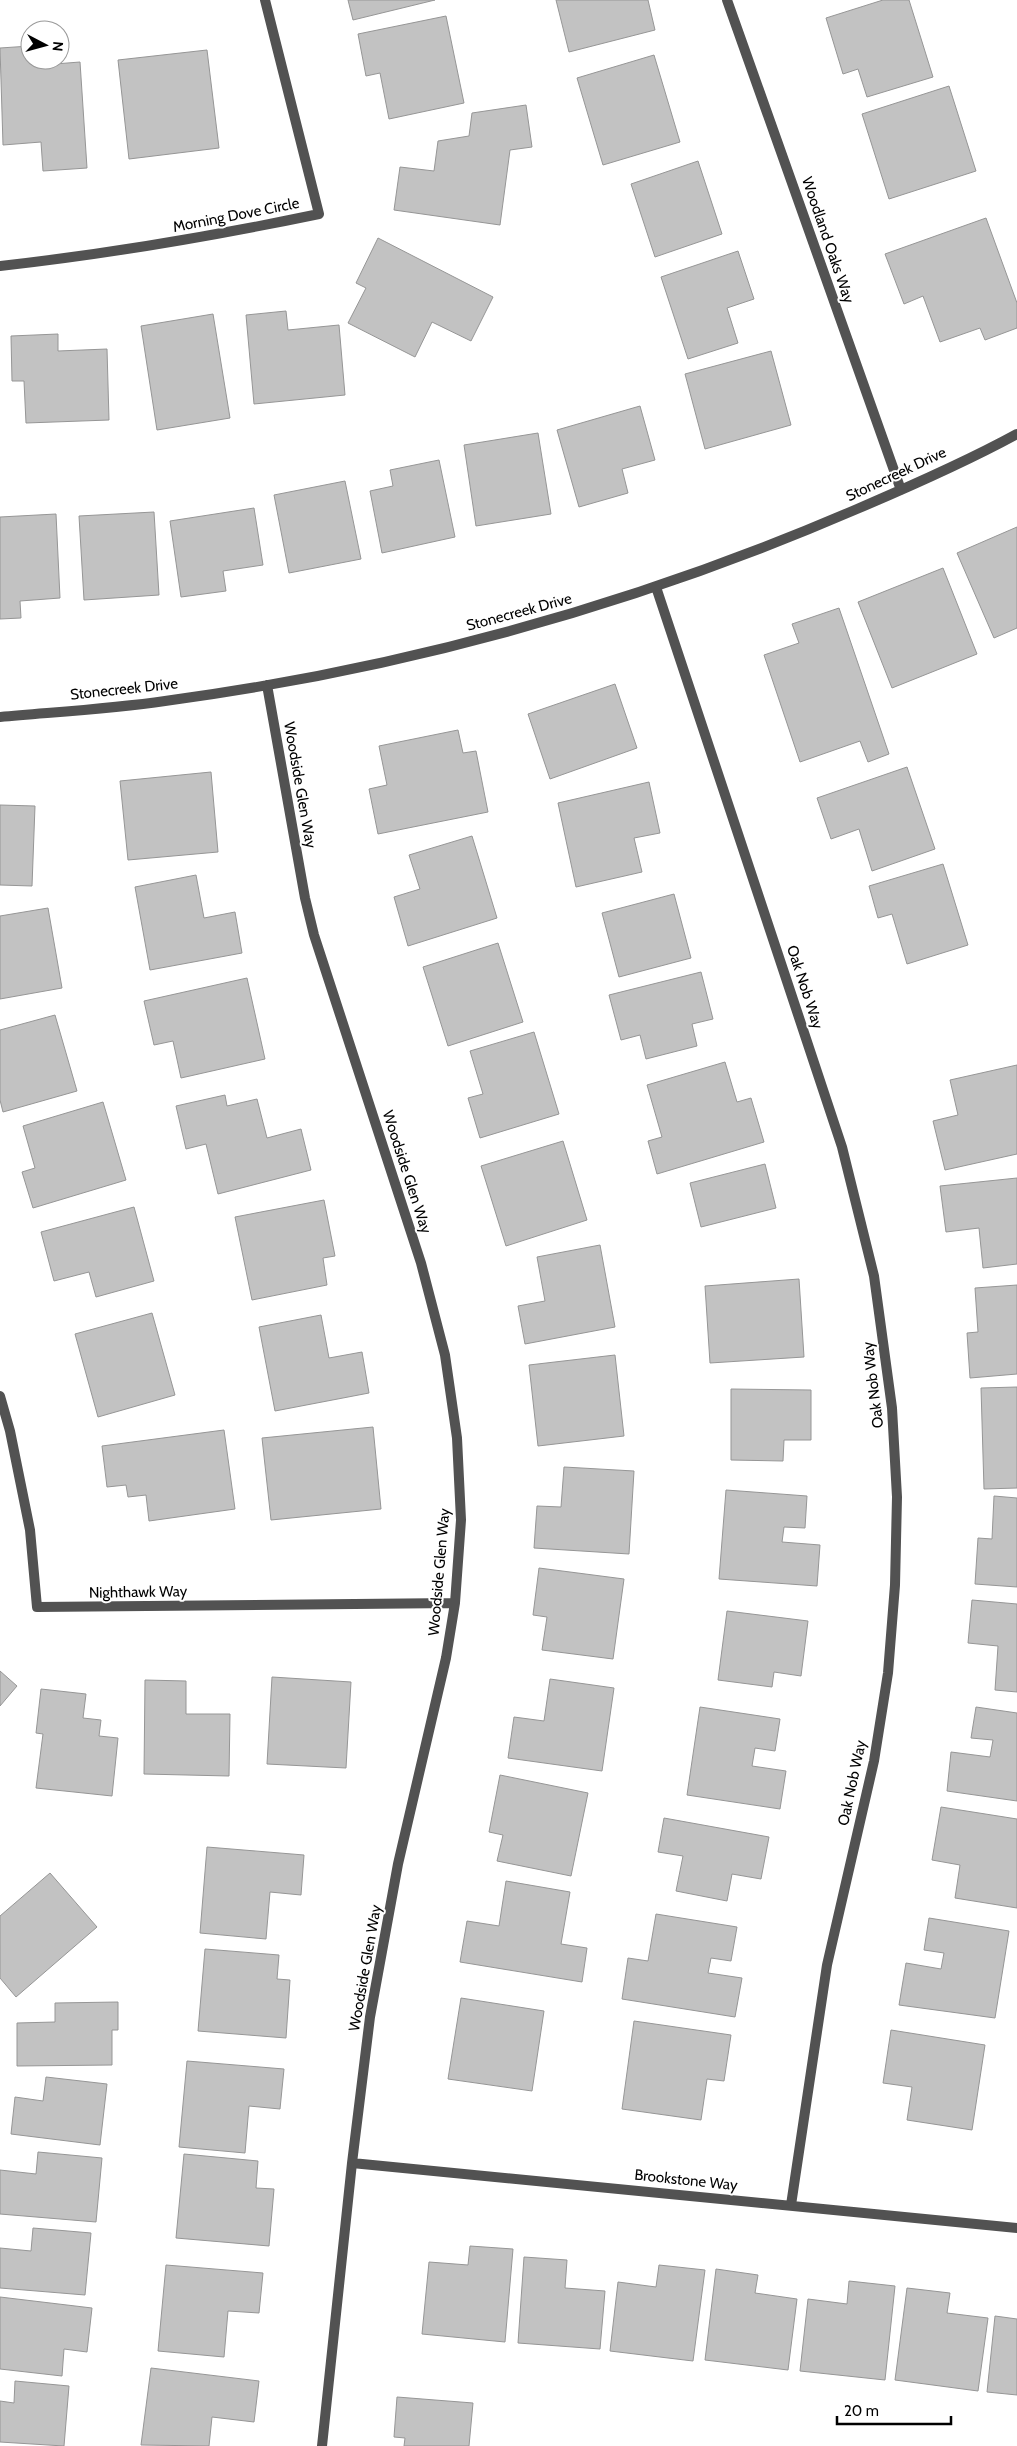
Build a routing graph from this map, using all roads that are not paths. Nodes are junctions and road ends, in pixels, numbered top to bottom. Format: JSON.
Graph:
{"nodes":[{"id":1,"x":264,"y":0,"type":"edge"},
{"id":2,"x":727,"y":0,"type":"edge"},
{"id":3,"x":0,"y":266,"type":"edge"},
{"id":4,"x":1017,"y":434,"type":"edge"},
{"id":5,"x":900,"y":490,"type":"junction"},
{"id":6,"x":656,"y":587,"type":"junction"},
{"id":7,"x":267,"y":685,"type":"junction"},
{"id":8,"x":0,"y":717,"type":"edge"},
{"id":9,"x":0,"y":1396,"type":"edge"},
{"id":10,"x":455,"y":1604,"type":"junction"},
{"id":11,"x":352,"y":2163,"type":"junction"},
{"id":12,"x":791,"y":2205,"type":"junction"},
{"id":13,"x":1017,"y":2228,"type":"edge"},
{"id":14,"x":322,"y":2446,"type":"edge"}],
"edges":[{"from":1,"to":3,"type":"street","name":"Morning Dove Circle"},
{"from":2,"to":5,"type":"street","name":"Woodland Oaks Way"},
{"from":4,"to":5,"type":"street","name":"Stonecreek Drive"},
{"from":5,"to":6,"type":"street","name":"Stonecreek Drive"},
{"from":6,"to":7,"type":"street","name":"Stonecreek Drive"},
{"from":6,"to":12,"type":"street","name":"Oak Nob Way"},
{"from":7,"to":8,"type":"street","name":"Stonecreek Drive"},
{"from":7,"to":10,"type":"street","name":"Woodside Glen Way"},
{"from":9,"to":10,"type":"street","name":"Nighthawk Way"},
{"from":10,"to":11,"type":"street","name":"Woodside Glen Way"},
{"from":11,"to":12,"type":"street","name":"Brookstone Way"},
{"from":11,"to":14,"type":"street","name":"Woodside Glen Way"},
{"from":12,"to":13,"type":"street","name":"Brookstone Way"}]}
